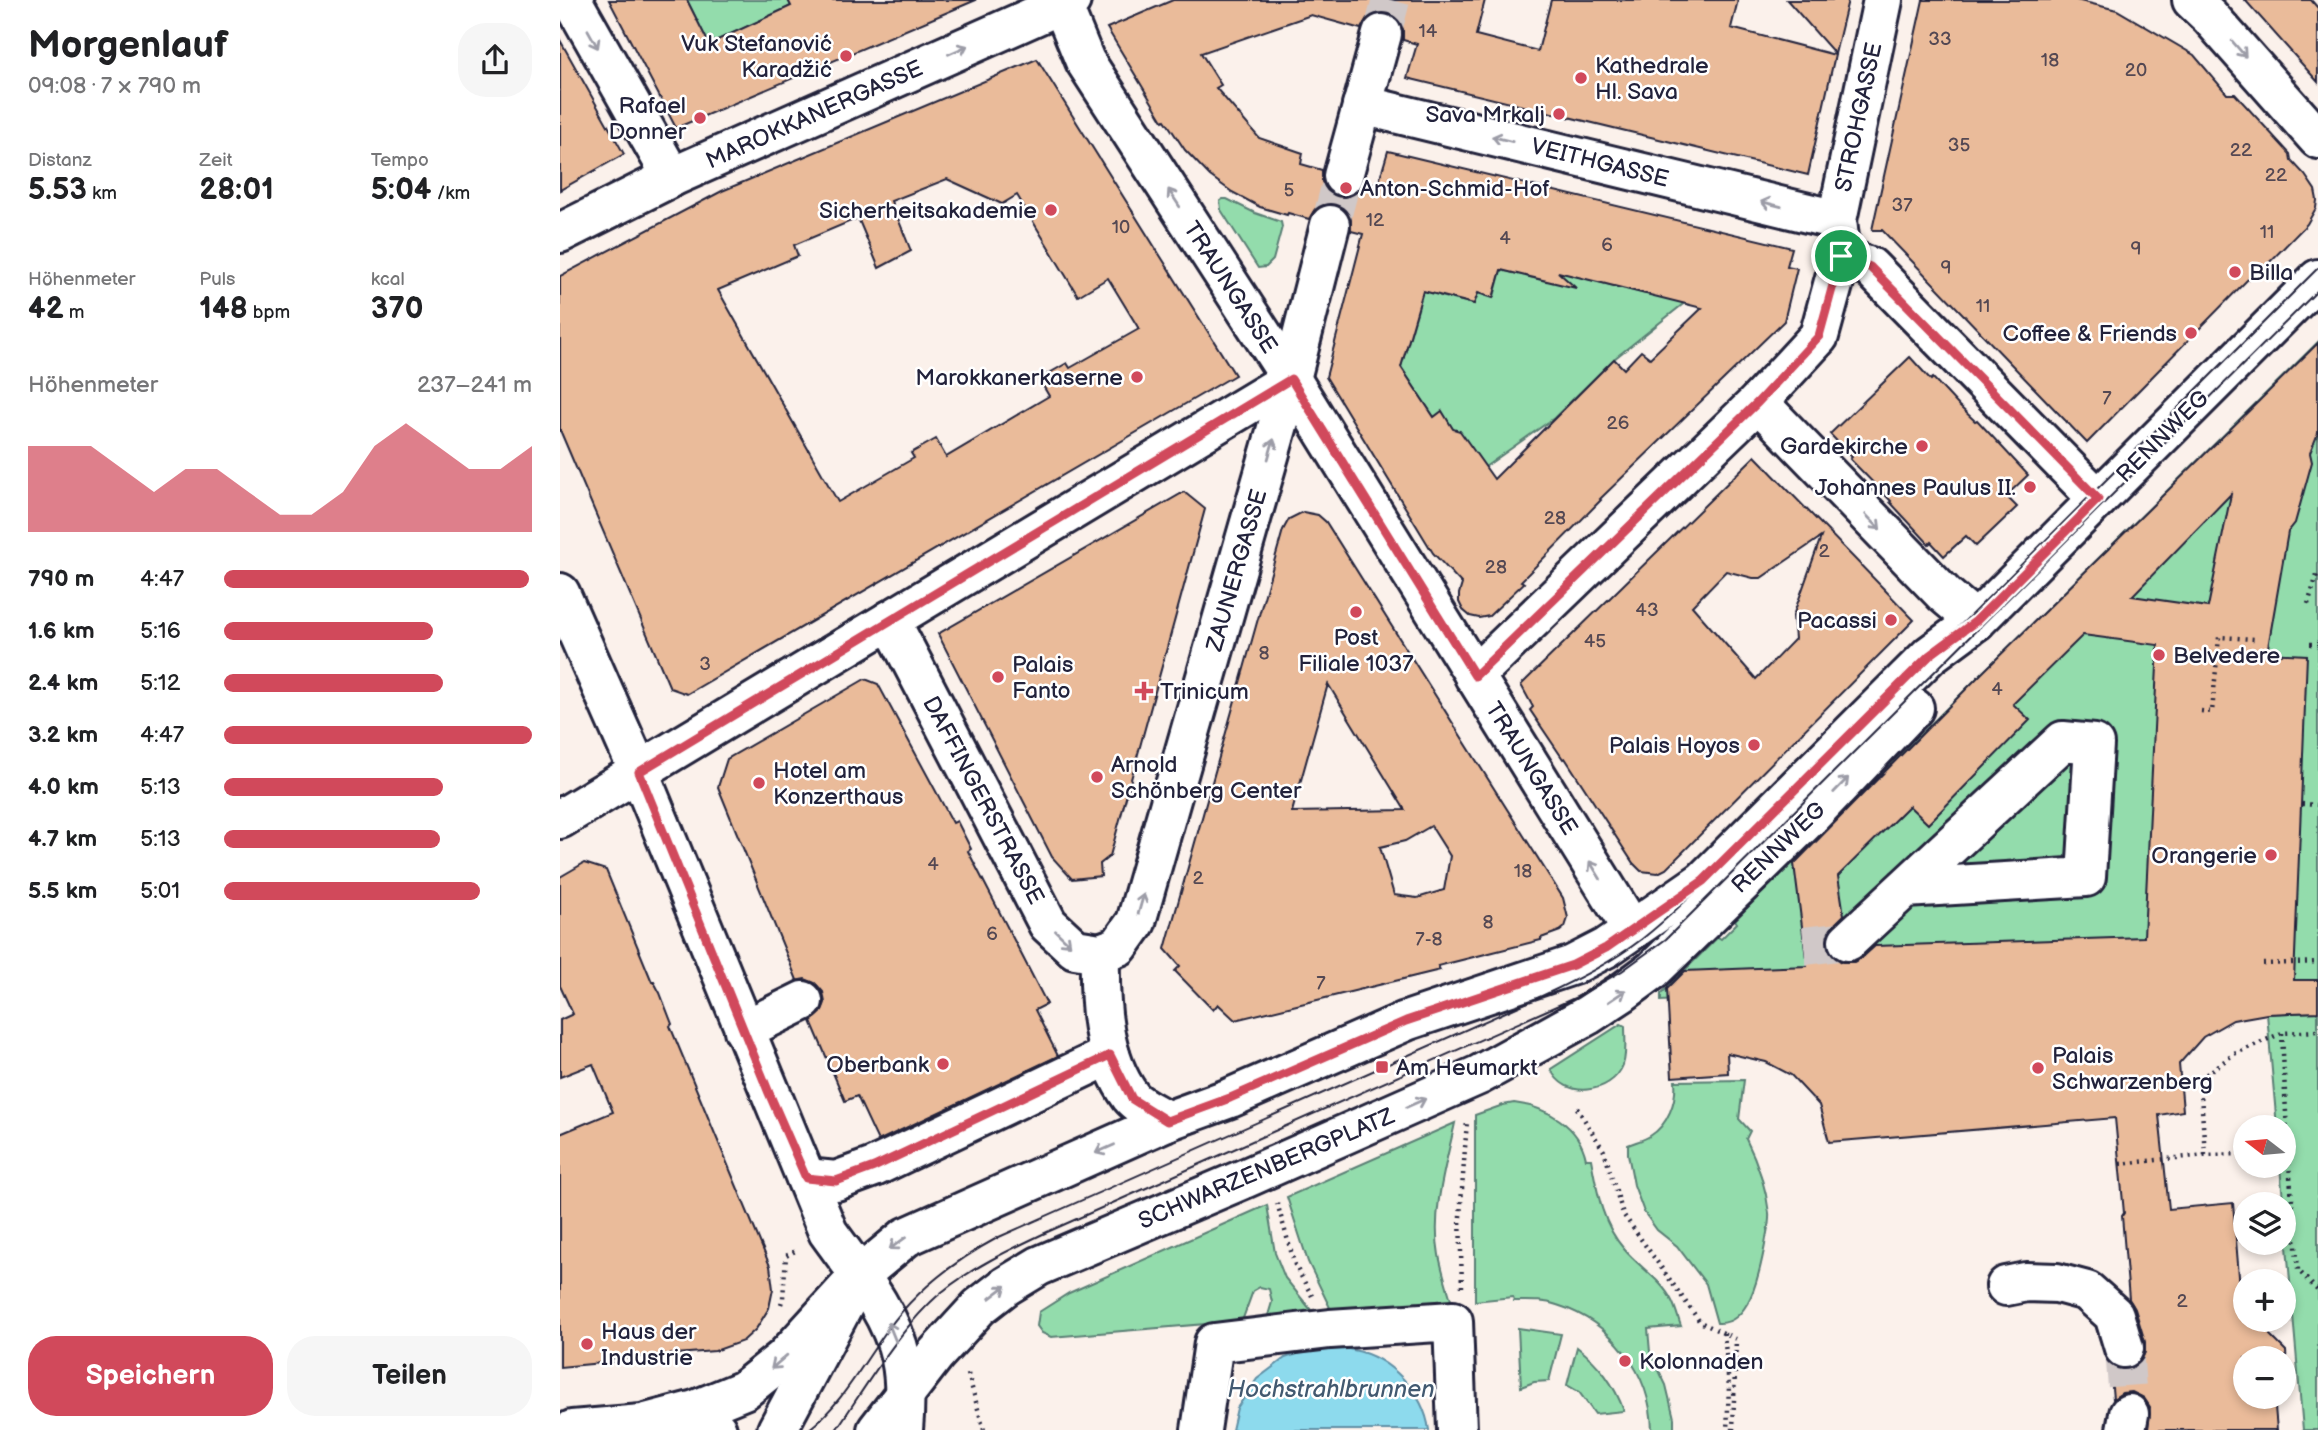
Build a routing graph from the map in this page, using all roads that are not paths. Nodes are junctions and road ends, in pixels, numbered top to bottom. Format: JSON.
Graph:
{"nodes":[{"id":1,"x":572,"y":0,"type":"edge"},
{"id":2,"x":1883,"y":0,"type":"edge"},
{"id":3,"x":2192,"y":0,"type":"edge"},
{"id":4,"x":1064,"y":1,"type":"edge"},
{"id":5,"x":1382,"y":34,"type":"tunnel mouth"},
{"id":6,"x":1362,"y":105,"type":"junction"},
{"id":7,"x":2318,"y":139,"type":"edge"},
{"id":8,"x":1343,"y":176,"type":"tunnel mouth"},
{"id":9,"x":672,"y":177,"type":"junction"},
{"id":10,"x":1329,"y":225,"type":"tunnel mouth"},
{"id":11,"x":560,"y":233,"type":"edge"},
{"id":12,"x":1839,"y":238,"type":"junction"},
{"id":13,"x":2318,"y":279,"type":"edge"},
{"id":14,"x":1291,"y":379,"type":"junction"},
{"id":15,"x":1758,"y":402,"type":"junction"},
{"id":16,"x":2098,"y":499,"type":"junction"},
{"id":17,"x":560,"y":593,"type":"edge"},
{"id":18,"x":890,"y":620,"type":"junction"},
{"id":19,"x":1976,"y":621,"type":"junction"},
{"id":20,"x":1475,"y":676,"type":"junction"},
{"id":21,"x":639,"y":772,"type":"junction"},
{"id":22,"x":560,"y":819,"type":"edge"},
{"id":23,"x":1905,"y":888,"type":"junction"},
{"id":24,"x":1631,"y":929,"type":"junction"},
{"id":25,"x":1848,"y":941,"type":"tunnel mouth"},
{"id":26,"x":1100,"y":953,"type":"junction"},
{"id":27,"x":1653,"y":970,"type":"joint"},
{"id":28,"x":803,"y":1001,"type":"dead end"},
{"id":29,"x":744,"y":1030,"type":"junction"},
{"id":30,"x":1110,"y":1055,"type":"junction"},
{"id":31,"x":1167,"y":1121,"type":"junction"},
{"id":32,"x":806,"y":1178,"type":"junction"},
{"id":33,"x":859,"y":1276,"type":"junction"},
{"id":34,"x":2006,"y":1286,"type":"dead end"},
{"id":35,"x":2124,"y":1349,"type":"tunnel mouth"},
{"id":36,"x":904,"y":1413,"type":"edge"},
{"id":37,"x":642,"y":1424,"type":"junction"},
{"id":38,"x":572,"y":1430,"type":"edge"},
{"id":39,"x":717,"y":1430,"type":"edge"},
{"id":40,"x":776,"y":1430,"type":"edge"},
{"id":41,"x":877,"y":1430,"type":"edge"},
{"id":42,"x":1201,"y":1430,"type":"edge"},
{"id":43,"x":1457,"y":1430,"type":"edge"}],
"edges":[{"from":1,"to":9,"type":"street","one_way":true},
{"from":2,"to":12,"type":"street","name":"STROHGASSE"},
{"from":3,"to":7,"type":"street","one_way":true},
{"from":9,"to":4,"type":"street","name":"MAROKKANERGASSE","one_way":true},
{"from":14,"to":4,"type":"street","name":"TRAUNGASSE","one_way":true},
{"from":5,"to":6,"type":"street"},
{"from":6,"to":8,"type":"street"},
{"from":12,"to":6,"type":"street","name":"VEITHGASSE","one_way":true},
{"from":9,"to":11,"type":"street","name":"MAROKKANERGASSE"},
{"from":10,"to":14,"type":"street","name":"ZAUNERGASSE"},
{"from":12,"to":15,"type":"street","name":"STROHGASSE"},
{"from":12,"to":16,"type":"street","name":"VEITHGASSE"},
{"from":13,"to":16,"type":"street","name":"RENNWEG"},
{"from":14,"to":18,"type":"street"},
{"from":14,"to":20,"type":"street","name":"TRAUNGASSE"},
{"from":26,"to":14,"type":"street","name":"ZAUNERGASSE","one_way":true},
{"from":15,"to":19,"type":"street","one_way":true},
{"from":15,"to":20,"type":"street","name":"STROHGASSE"},
{"from":16,"to":19,"type":"street","name":"RENNWEG"},
{"from":17,"to":21,"type":"street"},
{"from":18,"to":21,"type":"street"},
{"from":18,"to":26,"type":"street","name":"DAFFINGERSTRASSE","one_way":true},
{"from":19,"to":24,"type":"street","name":"RENNWEG"},
{"from":27,"to":19,"type":"street","name":"RENNWEG","one_way":true},
{"from":24,"to":20,"type":"street","name":"TRAUNGASSE","one_way":true},
{"from":21,"to":22,"type":"street"},
{"from":21,"to":29,"type":"street"},
{"from":23,"to":23,"type":"street"},
{"from":23,"to":25,"type":"street"},
{"from":24,"to":31,"type":"street"},
{"from":26,"to":30,"type":"street"},
{"from":36,"to":27,"type":"street","name":"SCHWARZENBERGPLATZ","one_way":true},
{"from":28,"to":29,"type":"street"},
{"from":29,"to":32,"type":"street"},
{"from":30,"to":31,"type":"street"},
{"from":30,"to":32,"type":"street"},
{"from":31,"to":33,"type":"street","one_way":true},
{"from":32,"to":33,"type":"street"},
{"from":36,"to":33,"type":"street","one_way":true},
{"from":33,"to":37,"type":"street","one_way":true},
{"from":33,"to":40,"type":"street"},
{"from":34,"to":35,"type":"street"},
{"from":36,"to":41,"type":"street","name":"SCHWARZENBERGPLATZ"},
{"from":37,"to":38,"type":"street"},
{"from":37,"to":39,"type":"street"},
{"from":42,"to":43,"type":"street"}]}
